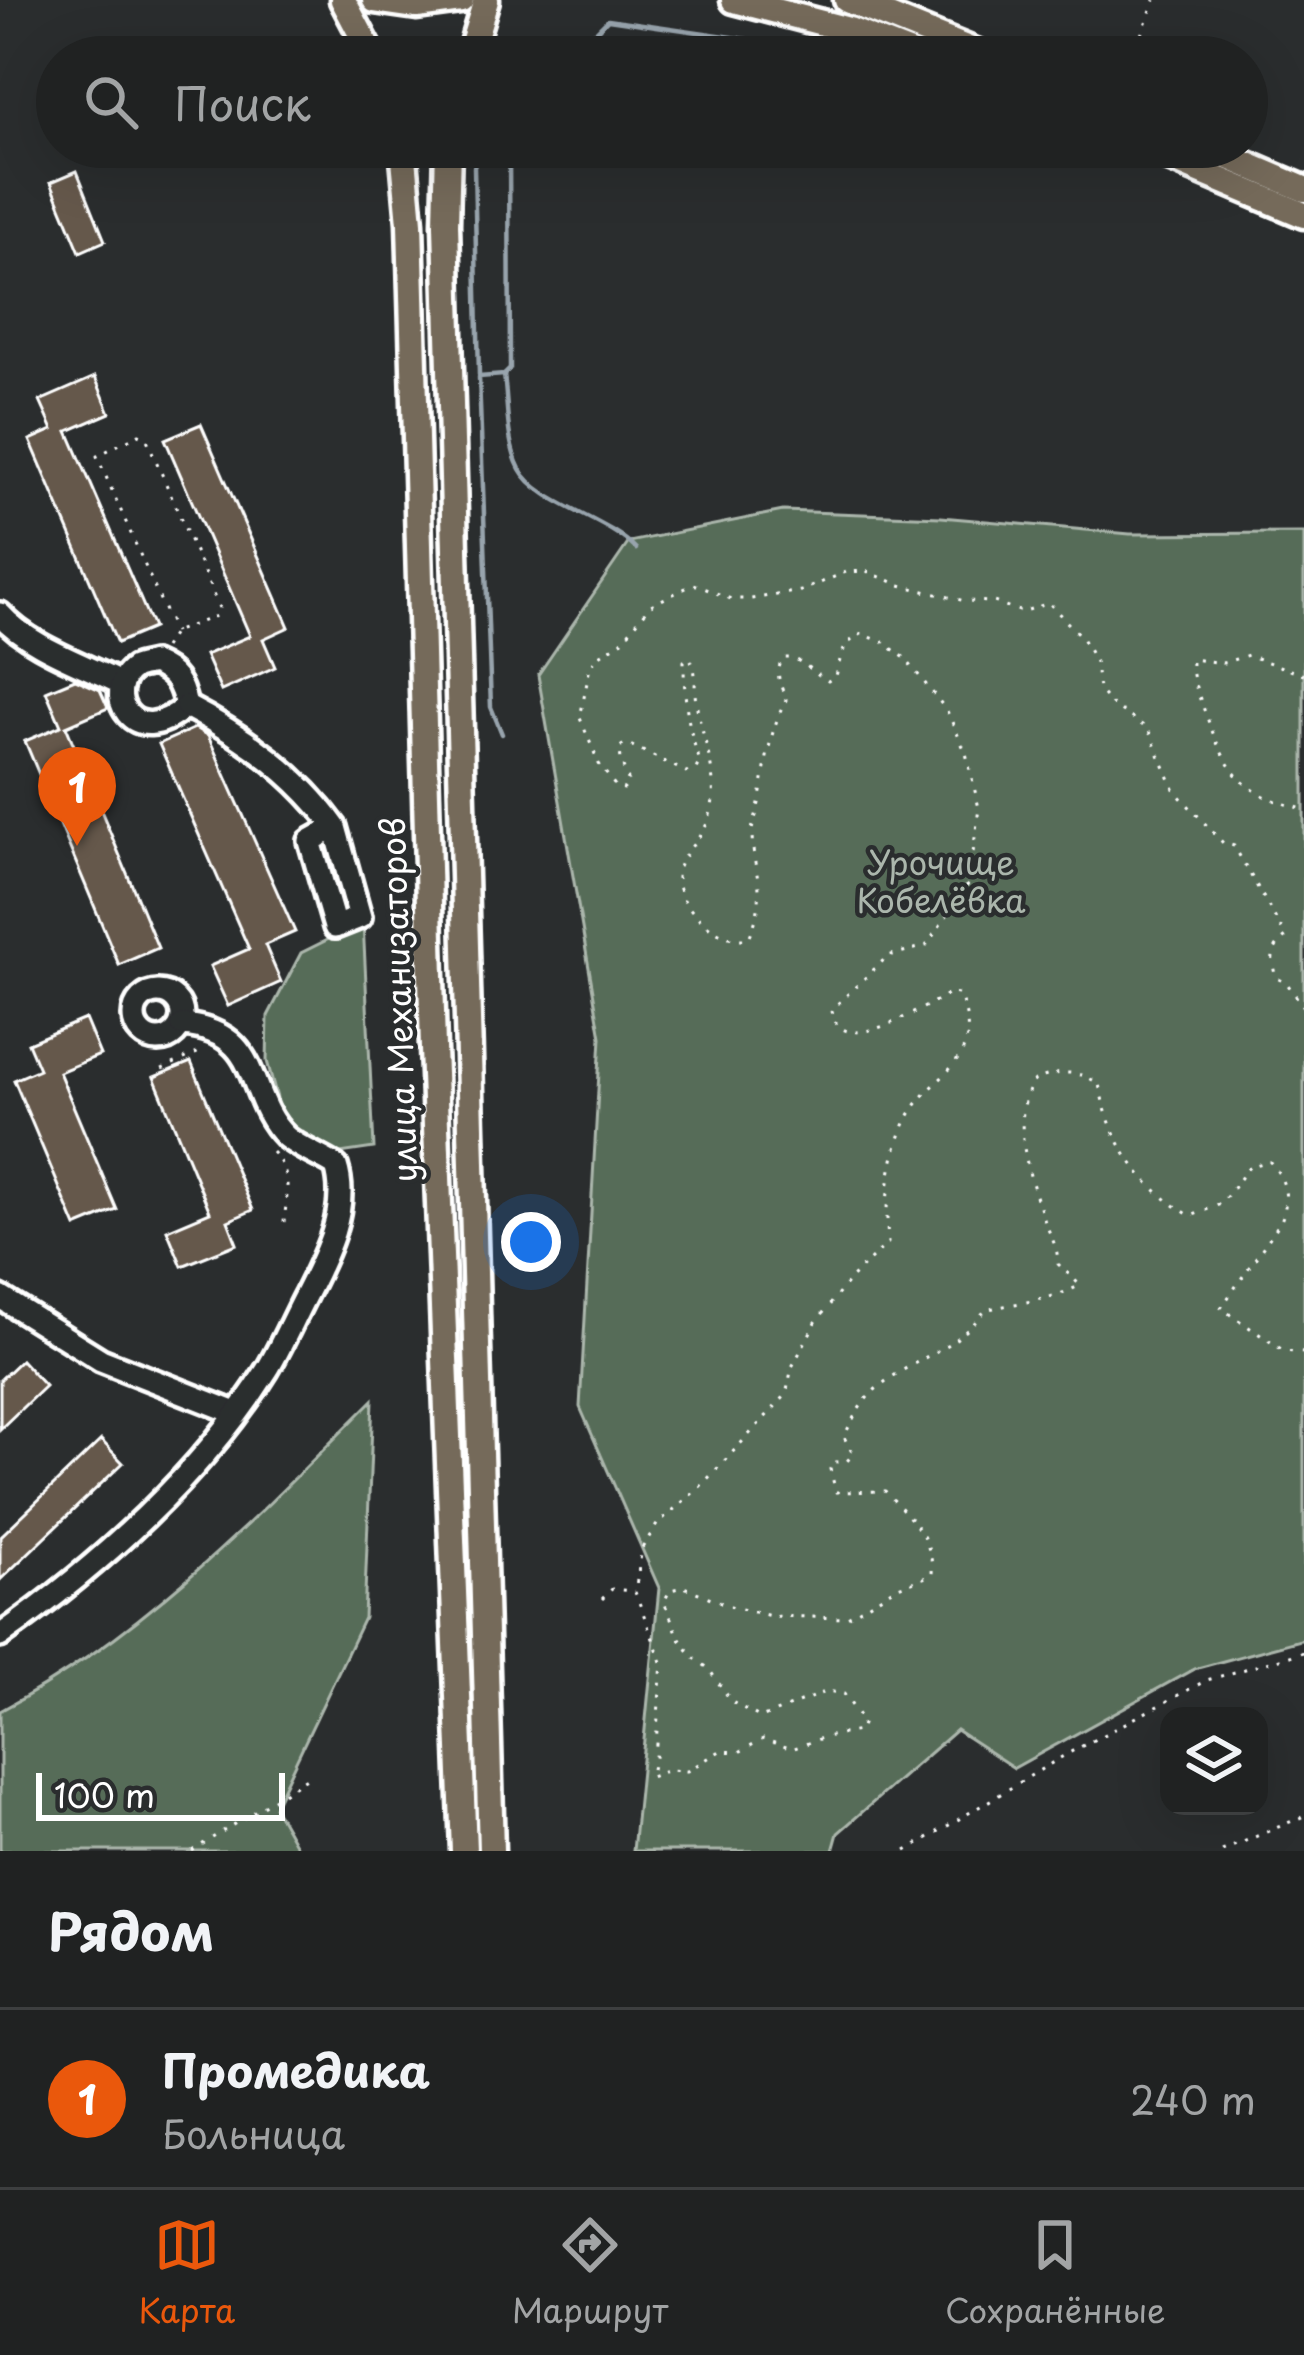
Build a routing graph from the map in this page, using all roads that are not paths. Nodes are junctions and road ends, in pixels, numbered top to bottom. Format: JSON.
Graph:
{"nodes":[{"id":1,"x":343,"y":0,"type":"edge"},
{"id":2,"x":375,"y":0,"type":"edge"},
{"id":3,"x":460,"y":0,"type":"edge"},
{"id":4,"x":486,"y":0,"type":"edge"},
{"id":5,"x":734,"y":0,"type":"edge"},
{"id":6,"x":847,"y":0,"type":"edge"},
{"id":7,"x":363,"y":36,"type":"edge"},
{"id":8,"x":476,"y":36,"type":"edge"},
{"id":9,"x":864,"y":36,"type":"edge"},
{"id":10,"x":936,"y":36,"type":"edge"},
{"id":11,"x":405,"y":168,"type":"edge"},
{"id":12,"x":447,"y":168,"type":"edge"},
{"id":13,"x":1193,"y":168,"type":"edge"},
{"id":14,"x":1256,"y":168,"type":"edge"},
{"id":15,"x":1304,"y":188,"type":"edge"},
{"id":16,"x":1304,"y":215,"type":"edge"},
{"id":17,"x":0,"y":614,"type":"edge"},
{"id":18,"x":122,"y":684,"type":"junction"},
{"id":19,"x":186,"y":706,"type":"junction"},
{"id":20,"x":335,"y":827,"type":"dead end"},
{"id":21,"x":182,"y":1025,"type":"dead end"},
{"id":22,"x":0,"y":1297,"type":"edge"},
{"id":23,"x":236,"y":1413,"type":"junction"},
{"id":24,"x":0,"y":1636,"type":"edge"},
{"id":25,"x":464,"y":1851,"type":"edge"},
{"id":26,"x":491,"y":1851,"type":"edge"}],
"edges":[{"from":1,"to":7,"type":"main road"},
{"from":2,"to":3,"type":"main road"},
{"from":4,"to":8,"type":"main road"},
{"from":5,"to":9,"type":"main road"},
{"from":6,"to":10,"type":"main road"},
{"from":11,"to":25,"type":"main road","name":"улица Механизаторов"},
{"from":12,"to":26,"type":"main road","name":"улица Механизаторов"},
{"from":13,"to":16,"type":"main road"},
{"from":14,"to":15,"type":"main road"},
{"from":17,"to":18,"type":"street"},
{"from":18,"to":19,"type":"street"},
{"from":18,"to":19,"type":"street"},
{"from":19,"to":20,"type":"street"},
{"from":21,"to":23,"type":"street"},
{"from":22,"to":23,"type":"street"},
{"from":23,"to":24,"type":"street"}]}
